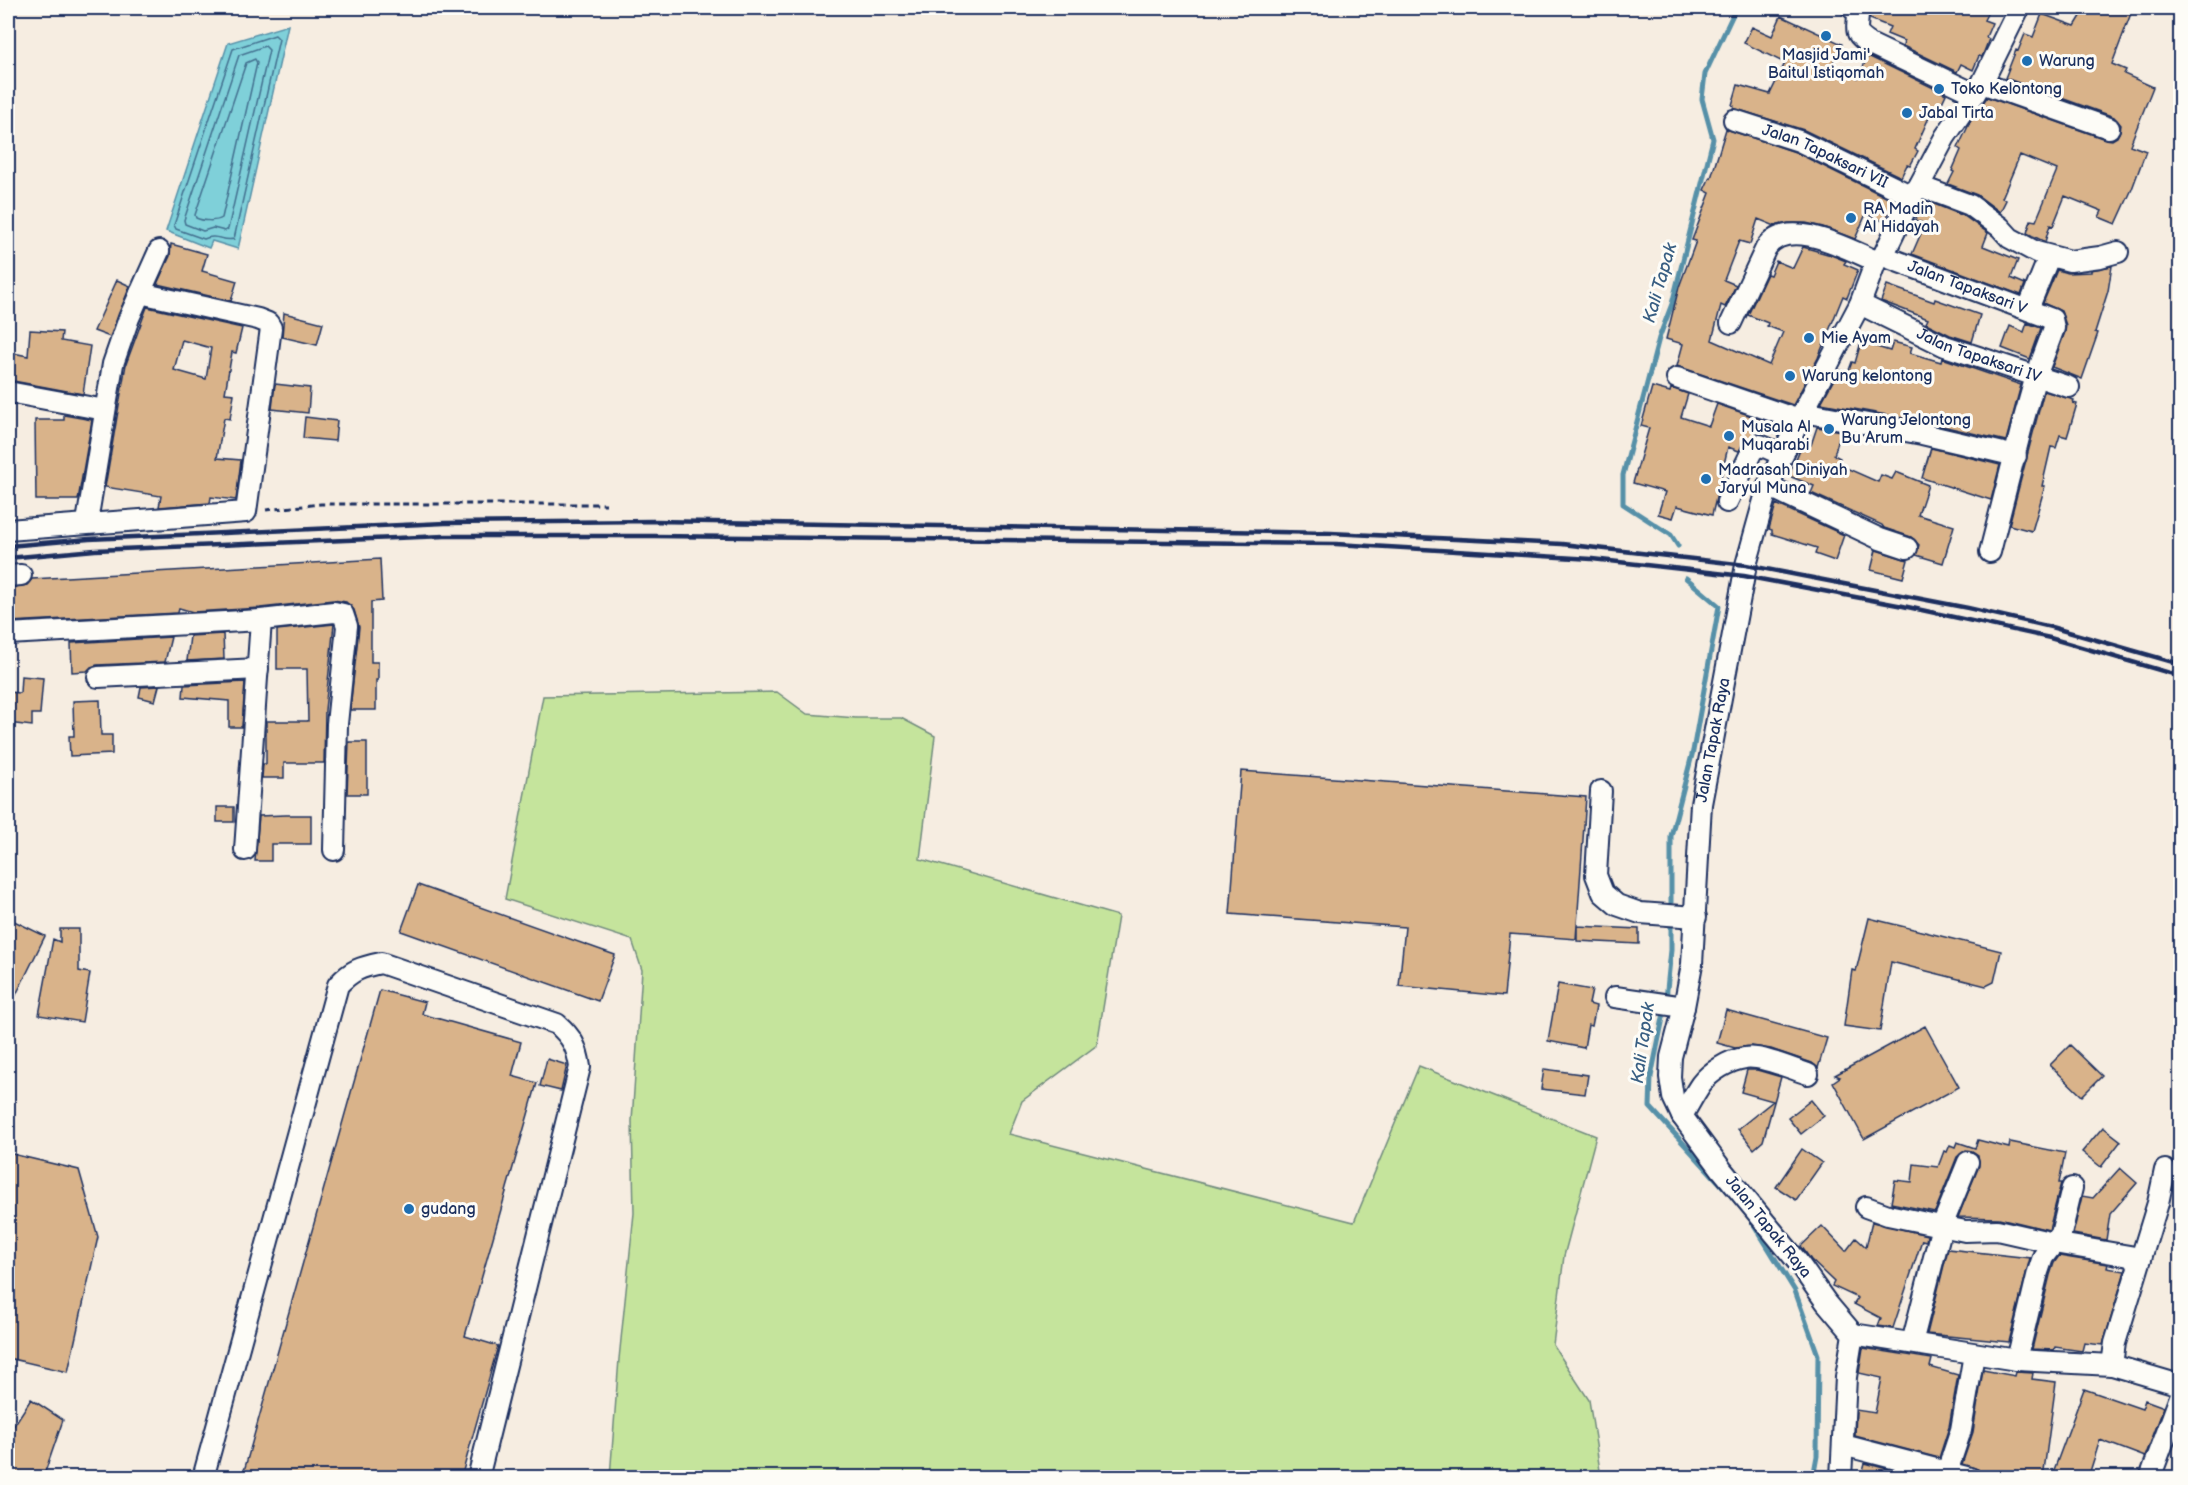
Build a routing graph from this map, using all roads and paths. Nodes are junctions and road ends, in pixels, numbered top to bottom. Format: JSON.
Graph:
{"nodes":[{"id":1,"x":1852,"y":8,"type":"edge"},
{"id":2,"x":2019,"y":8,"type":"edge"},
{"id":3,"x":1978,"y":89,"type":"junction"},
{"id":4,"x":1734,"y":120,"type":"dead end"},
{"id":5,"x":2109,"y":128,"type":"dead end"},
{"id":6,"x":1916,"y":191,"type":"junction"},
{"id":7,"x":159,"y":251,"type":"dead end"},
{"id":8,"x":2118,"y":252,"type":"dead end"},
{"id":9,"x":2049,"y":256,"type":"junction"},
{"id":10,"x":1880,"y":258,"type":"junction"},
{"id":11,"x":140,"y":293,"type":"junction"},
{"id":12,"x":1860,"y":304,"type":"junction"},
{"id":13,"x":2028,"y":309,"type":"junction"},
{"id":14,"x":1731,"y":323,"type":"dead end"},
{"id":15,"x":2036,"y":376,"type":"junction"},
{"id":16,"x":1677,"y":378,"type":"dead end"},
{"id":17,"x":2069,"y":387,"type":"dead end"},
{"id":18,"x":8,"y":392,"type":"edge"},
{"id":19,"x":105,"y":410,"type":"junction"},
{"id":20,"x":1801,"y":416,"type":"junction"},
{"id":21,"x":1783,"y":455,"type":"junction"},
{"id":22,"x":2016,"y":456,"type":"junction"},
{"id":23,"x":1768,"y":486,"type":"junction"},
{"id":24,"x":1726,"y":502,"type":"dead end"},
{"id":25,"x":606,"y":504,"type":"dead end"},
{"id":26,"x":246,"y":512,"type":"junction"},
{"id":27,"x":87,"y":522,"type":"junction"},
{"id":28,"x":8,"y":530,"type":"edge"},
{"id":29,"x":1907,"y":548,"type":"dead end"},
{"id":30,"x":1990,"y":552,"type":"dead end"},
{"id":31,"x":261,"y":620,"type":"junction"},
{"id":32,"x":8,"y":634,"type":"edge"},
{"id":33,"x":258,"y":669,"type":"junction"},
{"id":34,"x":98,"y":677,"type":"dead end"},
{"id":35,"x":1601,"y":791,"type":"dead end"},
{"id":36,"x":245,"y":850,"type":"dead end"},
{"id":37,"x":334,"y":850,"type":"dead end"},
{"id":38,"x":1691,"y":917,"type":"junction"},
{"id":39,"x":1615,"y":997,"type":"dead end"},
{"id":40,"x":1680,"y":1006,"type":"junction"},
{"id":41,"x":1808,"y":1074,"type":"dead end"},
{"id":42,"x":1682,"y":1116,"type":"junction"},
{"id":43,"x":1968,"y":1161,"type":"dead end"},
{"id":44,"x":2165,"y":1170,"type":"dead end"},
{"id":45,"x":2072,"y":1188,"type":"dead end"},
{"id":46,"x":1866,"y":1207,"type":"dead end"},
{"id":47,"x":1942,"y":1226,"type":"junction"},
{"id":48,"x":2054,"y":1243,"type":"junction"},
{"id":49,"x":2141,"y":1258,"type":"junction"},
{"id":50,"x":1853,"y":1334,"type":"junction"},
{"id":51,"x":1912,"y":1343,"type":"junction"},
{"id":52,"x":1974,"y":1354,"type":"junction"},
{"id":53,"x":2017,"y":1360,"type":"junction"},
{"id":54,"x":2112,"y":1365,"type":"junction"},
{"id":55,"x":2181,"y":1385,"type":"edge"},
{"id":56,"x":2181,"y":1396,"type":"edge"},
{"id":57,"x":1843,"y":1445,"type":"junction"},
{"id":58,"x":1947,"y":1472,"type":"junction"},
{"id":59,"x":203,"y":1478,"type":"edge"},
{"id":60,"x":478,"y":1478,"type":"edge"},
{"id":61,"x":1841,"y":1478,"type":"edge"},
{"id":62,"x":1970,"y":1478,"type":"edge"},
{"id":63,"x":2150,"y":1478,"type":"edge"}],
"edges":[{"from":1,"to":3,"type":"street"},
{"from":2,"to":3,"type":"street","name":"Jalan Tapak Raya"},
{"from":3,"to":5,"type":"street"},
{"from":3,"to":6,"type":"street","name":"Jalan Tapak Raya"},
{"from":4,"to":6,"type":"street","name":"Jalan Tapaksari VII"},
{"from":6,"to":9,"type":"street","name":"Jalan Tapaksari VII"},
{"from":6,"to":10,"type":"street","name":"Jalan Tapak Raya"},
{"from":7,"to":11,"type":"street"},
{"from":8,"to":9,"type":"street","name":"Jalan Tapaksari VII"},
{"from":9,"to":13,"type":"street"},
{"from":10,"to":12,"type":"street","name":"Jalan Tapak Raya"},
{"from":10,"to":13,"type":"street","name":"Jalan Tapaksari V"},
{"from":10,"to":14,"type":"street","name":"Jalan Tapaksari V"},
{"from":11,"to":19,"type":"street"},
{"from":11,"to":26,"type":"street"},
{"from":12,"to":15,"type":"street","name":"Jalan Tapaksari IV"},
{"from":12,"to":20,"type":"street","name":"Jalan Tapak Raya"},
{"from":13,"to":15,"type":"street","name":"Jalan Tapaksari V"},
{"from":15,"to":17,"type":"street","name":"Jalan Tapaksari IV"},
{"from":15,"to":22,"type":"street"},
{"from":16,"to":20,"type":"street"},
{"from":18,"to":19,"type":"street"},
{"from":19,"to":27,"type":"street"},
{"from":20,"to":21,"type":"street","name":"Jalan Tapak Raya"},
{"from":20,"to":22,"type":"street"},
{"from":21,"to":23,"type":"street","name":"Jalan Tapak Raya"},
{"from":21,"to":24,"type":"street"},
{"from":22,"to":30,"type":"street"},
{"from":23,"to":29,"type":"street"},
{"from":23,"to":38,"type":"street","name":"Jalan Tapak Raya"},
{"from":25,"to":26,"type":"path"},
{"from":26,"to":27,"type":"street"},
{"from":27,"to":28,"type":"street"},
{"from":31,"to":32,"type":"street"},
{"from":31,"to":33,"type":"street"},
{"from":31,"to":37,"type":"street"},
{"from":33,"to":34,"type":"street"},
{"from":33,"to":36,"type":"street"},
{"from":35,"to":38,"type":"street"},
{"from":38,"to":40,"type":"street","name":"Jalan Tapak Raya"},
{"from":39,"to":40,"type":"street"},
{"from":40,"to":42,"type":"street","name":"Jalan Tapak Raya"},
{"from":41,"to":42,"type":"street"},
{"from":42,"to":50,"type":"street","name":"Jalan Tapak Raya"},
{"from":43,"to":47,"type":"street"},
{"from":44,"to":49,"type":"street"},
{"from":45,"to":48,"type":"street"},
{"from":46,"to":47,"type":"street"},
{"from":47,"to":48,"type":"street"},
{"from":47,"to":51,"type":"street"},
{"from":48,"to":49,"type":"street"},
{"from":48,"to":53,"type":"street"},
{"from":49,"to":54,"type":"street"},
{"from":50,"to":51,"type":"street"},
{"from":50,"to":57,"type":"street"},
{"from":51,"to":52,"type":"street"},
{"from":52,"to":53,"type":"street"},
{"from":52,"to":58,"type":"street"},
{"from":53,"to":54,"type":"street"},
{"from":54,"to":55,"type":"street"},
{"from":56,"to":63,"type":"street"},
{"from":57,"to":58,"type":"street"},
{"from":57,"to":61,"type":"street"},
{"from":58,"to":62,"type":"street"},
{"from":59,"to":60,"type":"street"}]}
